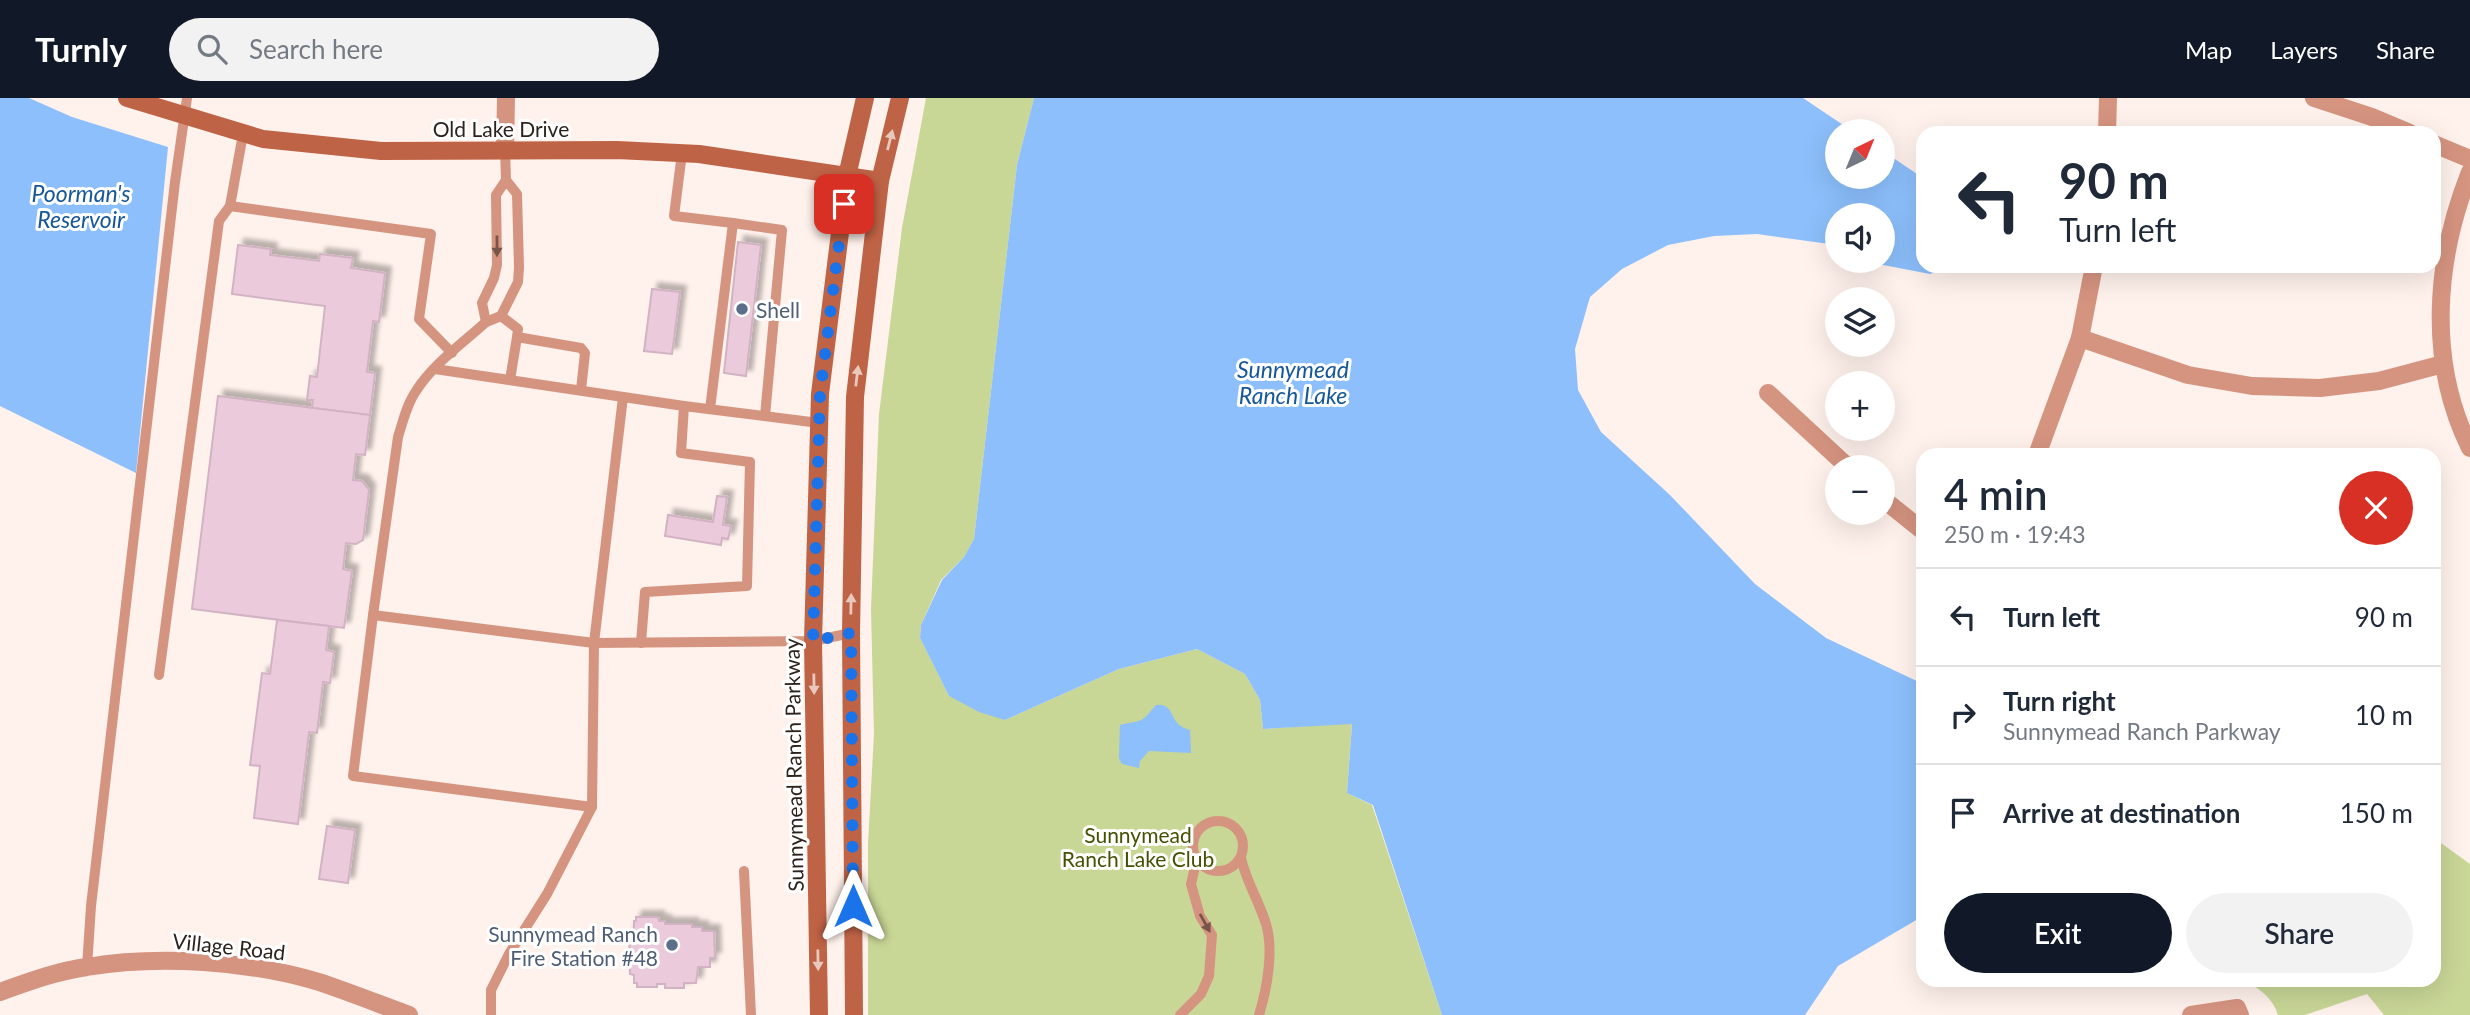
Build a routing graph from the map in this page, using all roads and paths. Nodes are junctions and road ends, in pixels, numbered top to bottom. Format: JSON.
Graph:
{"nodes":[{"id":1,"x":127,"y":98,"type":"edge"},
{"id":2,"x":187,"y":98,"type":"edge"},
{"id":3,"x":506,"y":98,"type":"edge"},
{"id":4,"x":865,"y":98,"type":"edge"},
{"id":5,"x":900,"y":98,"type":"edge"},
{"id":6,"x":2108,"y":98,"type":"edge"},
{"id":7,"x":2315,"y":98,"type":"edge"},
{"id":8,"x":184,"y":116,"type":"junction"},
{"id":9,"x":2107,"y":126,"type":"edge"},
{"id":10,"x":2393,"y":126,"type":"edge"},
{"id":11,"x":243,"y":134,"type":"junction"},
{"id":12,"x":2441,"y":147,"type":"edge"},
{"id":13,"x":505,"y":150,"type":"junction"},
{"id":14,"x":682,"y":153,"type":"junction"},
{"id":15,"x":2470,"y":159,"type":"edge"},
{"id":16,"x":2470,"y":172,"type":"edge"},
{"id":17,"x":847,"y":176,"type":"junction"},
{"id":18,"x":506,"y":180,"type":"junction"},
{"id":19,"x":880,"y":181,"type":"junction"},
{"id":20,"x":230,"y":206,"type":"junction"},
{"id":21,"x":733,"y":223,"type":"junction"},
{"id":22,"x":2093,"y":273,"type":"edge"},
{"id":23,"x":501,"y":316,"type":"junction"},
{"id":24,"x":486,"y":322,"type":"junction"},
{"id":25,"x":517,"y":337,"type":"junction"},
{"id":26,"x":2080,"y":338,"type":"junction"},
{"id":27,"x":452,"y":353,"type":"junction"},
{"id":28,"x":2443,"y":365,"type":"junction"},
{"id":29,"x":435,"y":369,"type":"junction"},
{"id":30,"x":510,"y":380,"type":"junction"},
{"id":31,"x":581,"y":390,"type":"junction"},
{"id":32,"x":1768,"y":393,"type":"dead end"},
{"id":33,"x":623,"y":397,"type":"junction"},
{"id":34,"x":684,"y":406,"type":"junction"},
{"id":35,"x":710,"y":409,"type":"junction"},
{"id":36,"x":765,"y":416,"type":"junction"},
{"id":37,"x":819,"y":423,"type":"junction"},
{"id":38,"x":2470,"y":447,"type":"edge"},
{"id":39,"x":2040,"y":448,"type":"edge"},
{"id":40,"x":1835,"y":455,"type":"edge"},
{"id":41,"x":1895,"y":509,"type":"edge"},
{"id":42,"x":1916,"y":525,"type":"edge"},
{"id":43,"x":373,"y":615,"type":"junction"},
{"id":44,"x":851,"y":633,"type":"junction"},
{"id":45,"x":813,"y":641,"type":"junction"},
{"id":46,"x":594,"y":643,"type":"junction"},
{"id":47,"x":641,"y":643,"type":"junction"},
{"id":48,"x":159,"y":675,"type":"dead end"},
{"id":49,"x":592,"y":807,"type":"junction"},
{"id":50,"x":1197,"y":858,"type":"junction"},
{"id":51,"x":1241,"y":858,"type":"junction"},
{"id":52,"x":744,"y":871,"type":"dead end"},
{"id":53,"x":86,"y":967,"type":"junction"},
{"id":54,"x":0,"y":992,"type":"edge"},
{"id":55,"x":2239,"y":1011,"type":"edge"},
{"id":56,"x":409,"y":1015,"type":"edge"},
{"id":57,"x":491,"y":1015,"type":"edge"},
{"id":58,"x":751,"y":1015,"type":"edge"},
{"id":59,"x":819,"y":1015,"type":"edge"},
{"id":60,"x":854,"y":1015,"type":"edge"},
{"id":61,"x":1180,"y":1015,"type":"edge"},
{"id":62,"x":1259,"y":1015,"type":"edge"},
{"id":63,"x":2191,"y":1015,"type":"edge"}],
"edges":[{"from":1,"to":8,"type":"main road","name":"Old Lake Drive"},
{"from":2,"to":8,"type":"lane"},
{"from":3,"to":13,"type":"street"},
{"from":4,"to":17,"type":"main road","name":"Sunnymead Ranch Parkway"},
{"from":19,"to":5,"type":"main road","one_way":true},
{"from":6,"to":9,"type":"street"},
{"from":7,"to":10,"type":"street"},
{"from":8,"to":11,"type":"main road","name":"Old Lake Drive"},
{"from":8,"to":53,"type":"lane"},
{"from":11,"to":13,"type":"main road","name":"Old Lake Drive"},
{"from":11,"to":20,"type":"lane"},
{"from":12,"to":15,"type":"street"},
{"from":13,"to":14,"type":"main road","name":"Old Lake Drive"},
{"from":13,"to":18,"type":"lane"},
{"from":14,"to":17,"type":"main road","name":"Old Lake Drive"},
{"from":14,"to":21,"type":"lane"},
{"from":16,"to":28,"type":"street"},
{"from":17,"to":19,"type":"main road","name":"Old Lake Drive"},
{"from":17,"to":37,"type":"main road","name":"Sunnymead Ranch Parkway"},
{"from":18,"to":23,"type":"lane"},
{"from":18,"to":24,"type":"lane","one_way":true},
{"from":44,"to":19,"type":"main road","one_way":true},
{"from":20,"to":27,"type":"lane"},
{"from":20,"to":48,"type":"lane"},
{"from":21,"to":35,"type":"lane"},
{"from":21,"to":36,"type":"lane"},
{"from":22,"to":26,"type":"street"},
{"from":23,"to":24,"type":"lane"},
{"from":23,"to":25,"type":"lane"},
{"from":24,"to":27,"type":"lane"},
{"from":25,"to":30,"type":"lane"},
{"from":25,"to":31,"type":"lane"},
{"from":26,"to":28,"type":"street"},
{"from":26,"to":39,"type":"street"},
{"from":27,"to":29,"type":"lane"},
{"from":28,"to":38,"type":"street"},
{"from":29,"to":30,"type":"lane"},
{"from":29,"to":43,"type":"lane"},
{"from":30,"to":31,"type":"lane"},
{"from":31,"to":33,"type":"lane"},
{"from":32,"to":40,"type":"street"},
{"from":33,"to":34,"type":"lane"},
{"from":33,"to":46,"type":"lane"},
{"from":34,"to":35,"type":"lane"},
{"from":34,"to":47,"type":"lane"},
{"from":35,"to":36,"type":"lane"},
{"from":36,"to":37,"type":"lane"},
{"from":37,"to":45,"type":"main road","name":"Sunnymead Ranch Parkway"},
{"from":41,"to":42,"type":"street"},
{"from":43,"to":46,"type":"lane"},
{"from":43,"to":49,"type":"lane"},
{"from":44,"to":45,"type":"lane"},
{"from":44,"to":60,"type":"main road"},
{"from":45,"to":47,"type":"lane"},
{"from":45,"to":59,"type":"main road","name":"Sunnymead Ranch Parkway","one_way":true},
{"from":46,"to":47,"type":"lane"},
{"from":46,"to":49,"type":"lane"},
{"from":49,"to":57,"type":"lane"},
{"from":50,"to":51,"type":"lane"},
{"from":50,"to":51,"type":"lane"},
{"from":50,"to":61,"type":"lane","one_way":true},
{"from":51,"to":62,"type":"lane"},
{"from":52,"to":58,"type":"lane"},
{"from":53,"to":54,"type":"street","name":"Village Road"},
{"from":53,"to":56,"type":"street","name":"Village Road"},
{"from":55,"to":63,"type":"street"}]}
